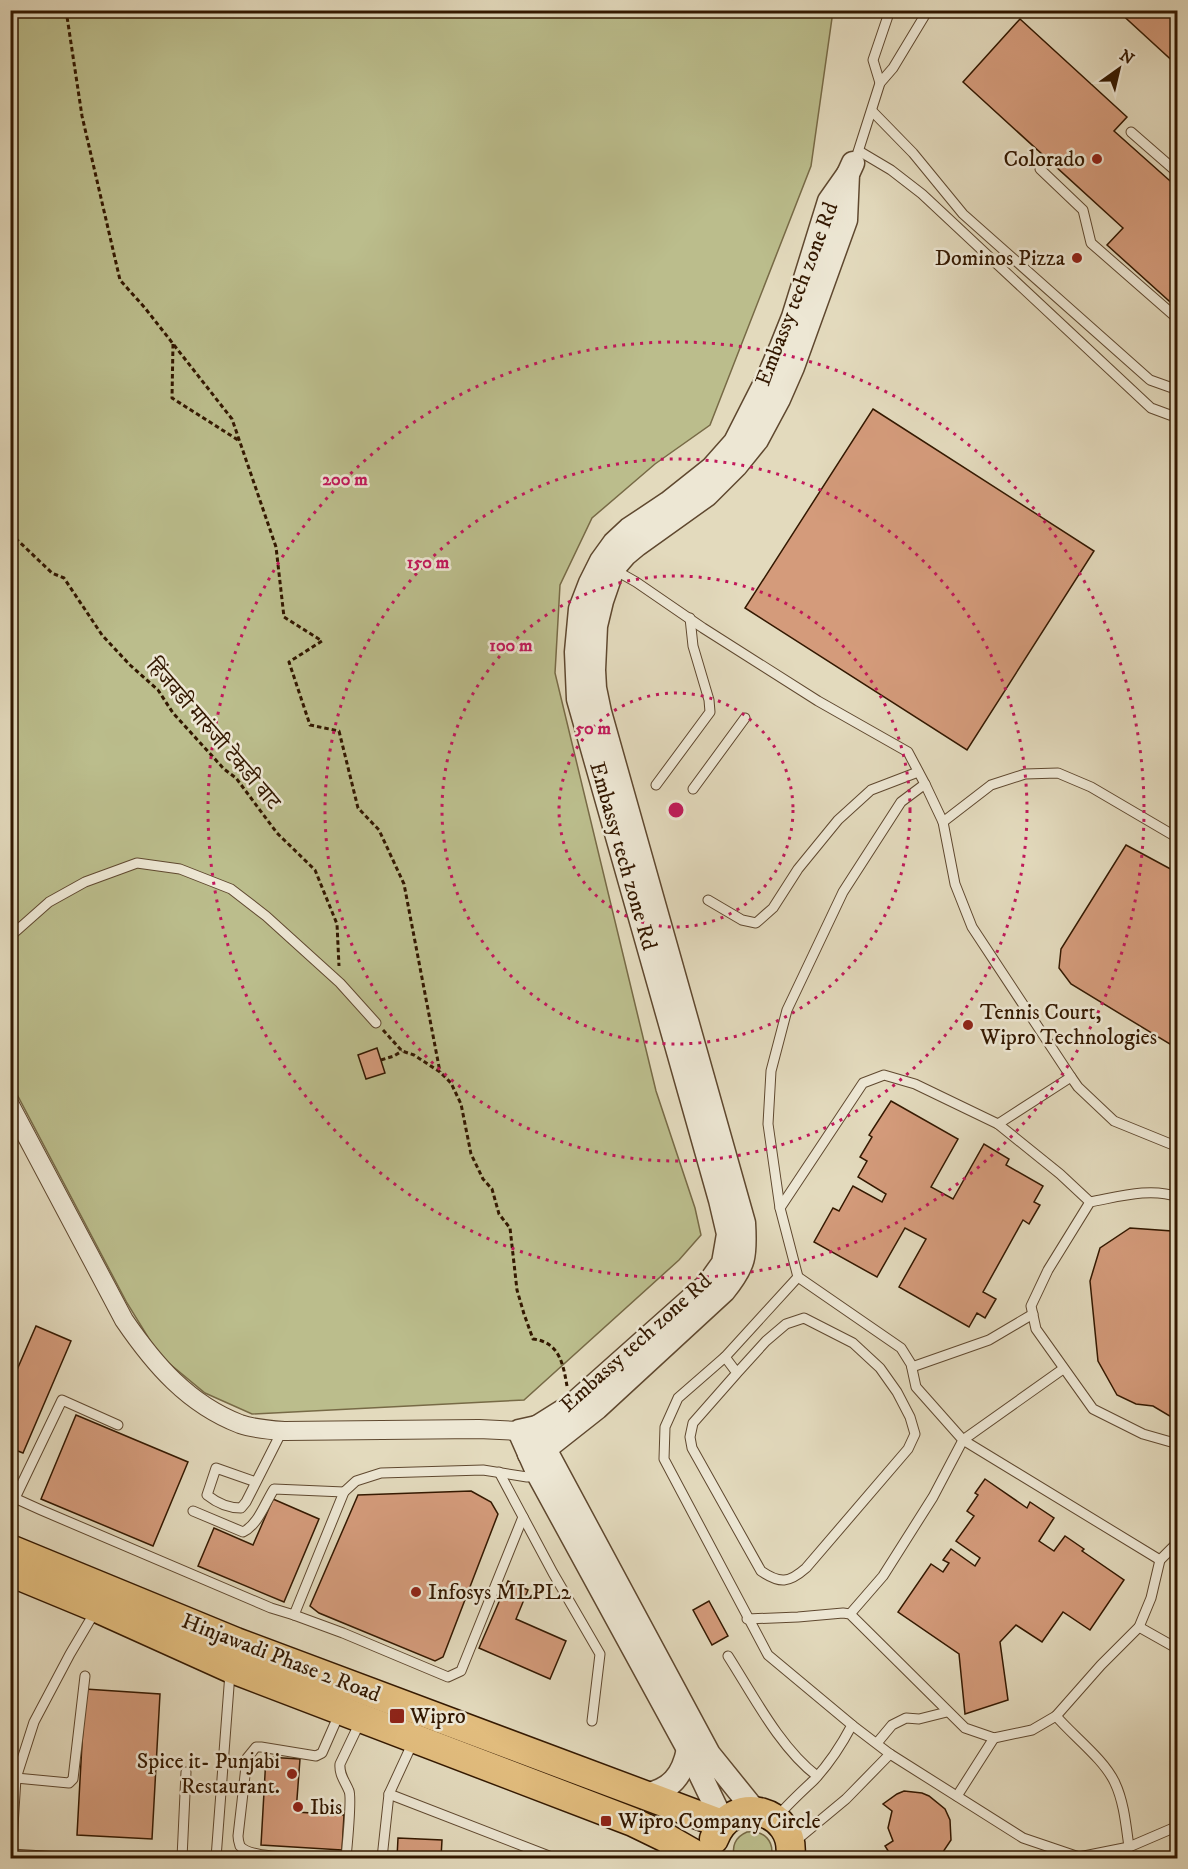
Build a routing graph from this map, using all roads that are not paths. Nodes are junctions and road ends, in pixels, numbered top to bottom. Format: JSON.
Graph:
{"nodes":[{"id":1,"x":890,"y":10,"type":"edge"},
{"id":2,"x":928,"y":10,"type":"edge"},
{"id":3,"x":880,"y":83,"type":"junction"},
{"id":4,"x":872,"y":111,"type":"junction"},
{"id":5,"x":1131,"y":132,"type":"dead end"},
{"id":6,"x":853,"y":163,"type":"junction"},
{"id":7,"x":1040,"y":169,"type":"dead end"},
{"id":8,"x":1178,"y":173,"type":"edge"},
{"id":9,"x":1178,"y":319,"type":"edge"},
{"id":10,"x":1178,"y":390,"type":"edge"},
{"id":11,"x":1178,"y":418,"type":"edge"},
{"id":12,"x":607,"y":565,"type":"junction"},
{"id":13,"x":690,"y":618,"type":"junction"},
{"id":14,"x":745,"y":717,"type":"dead end"},
{"id":15,"x":918,"y":771,"type":"junction"},
{"id":16,"x":925,"y":784,"type":"junction"},
{"id":17,"x":656,"y":785,"type":"dead end"},
{"id":18,"x":693,"y":789,"type":"dead end"},
{"id":19,"x":943,"y":822,"type":"junction"},
{"id":20,"x":1178,"y":838,"type":"edge"},
{"id":21,"x":708,"y":900,"type":"dead end"},
{"id":22,"x":10,"y":939,"type":"edge"},
{"id":23,"x":376,"y":1023,"type":"road end"},
{"id":24,"x":1071,"y":1077,"type":"junction"},
{"id":25,"x":10,"y":1105,"type":"edge"},
{"id":26,"x":998,"y":1124,"type":"junction"},
{"id":27,"x":1178,"y":1147,"type":"edge"},
{"id":28,"x":1178,"y":1197,"type":"edge"},
{"id":29,"x":1090,"y":1202,"type":"junction"},
{"id":30,"x":780,"y":1208,"type":"junction"},
{"id":31,"x":798,"y":1277,"type":"junction"},
{"id":32,"x":1033,"y":1314,"type":"junction"},
{"id":33,"x":725,"y":1357,"type":"junction"},
{"id":34,"x":912,"y":1367,"type":"junction"},
{"id":35,"x":1064,"y":1369,"type":"junction"},
{"id":36,"x":737,"y":1373,"type":"junction"},
{"id":37,"x":118,"y":1425,"type":"dead end"},
{"id":38,"x":528,"y":1429,"type":"junction"},
{"id":39,"x":282,"y":1431,"type":"junction"},
{"id":40,"x":963,"y":1440,"type":"junction"},
{"id":41,"x":1178,"y":1444,"type":"edge"},
{"id":42,"x":537,"y":1451,"type":"junction"},
{"id":43,"x":499,"y":1472,"type":"junction"},
{"id":44,"x":539,"y":1476,"type":"junction"},
{"id":45,"x":256,"y":1482,"type":"junction"},
{"id":46,"x":344,"y":1492,"type":"junction"},
{"id":47,"x":13,"y":1497,"type":"edge"},
{"id":48,"x":193,"y":1511,"type":"dead end"},
{"id":49,"x":523,"y":1517,"type":"junction"},
{"id":50,"x":1178,"y":1542,"type":"edge"},
{"id":51,"x":10,"y":1549,"type":"edge"},
{"id":52,"x":1160,"y":1560,"type":"junction"},
{"id":53,"x":10,"y":1572,"type":"edge"},
{"id":54,"x":97,"y":1608,"type":"junction"},
{"id":55,"x":850,"y":1614,"type":"junction"},
{"id":56,"x":294,"y":1615,"type":"junction"},
{"id":57,"x":747,"y":1618,"type":"junction"},
{"id":58,"x":1139,"y":1627,"type":"junction"},
{"id":59,"x":1178,"y":1649,"type":"edge"},
{"id":60,"x":728,"y":1656,"type":"dead end"},
{"id":61,"x":230,"y":1668,"type":"junction"},
{"id":62,"x":85,"y":1676,"type":"dead end"},
{"id":63,"x":947,"y":1712,"type":"junction"},
{"id":64,"x":351,"y":1714,"type":"junction"},
{"id":65,"x":1056,"y":1716,"type":"junction"},
{"id":66,"x":592,"y":1721,"type":"dead end"},
{"id":67,"x":852,"y":1725,"type":"junction"},
{"id":68,"x":994,"y":1738,"type":"junction"},
{"id":69,"x":414,"y":1739,"type":"junction"},
{"id":70,"x":877,"y":1743,"type":"junction"},
{"id":71,"x":688,"y":1749,"type":"junction"},
{"id":72,"x":890,"y":1754,"type":"junction"},
{"id":73,"x":186,"y":1772,"type":"dead end"},
{"id":74,"x":817,"y":1776,"type":"junction"},
{"id":75,"x":16,"y":1778,"type":"junction"},
{"id":76,"x":389,"y":1794,"type":"junction"},
{"id":77,"x":643,"y":1795,"type":"junction"},
{"id":78,"x":957,"y":1796,"type":"junction"},
{"id":79,"x":766,"y":1815,"type":"junction"},
{"id":80,"x":722,"y":1823,"type":"junction"},
{"id":81,"x":1178,"y":1826,"type":"edge"},
{"id":82,"x":1129,"y":1847,"type":"junction"},
{"id":83,"x":792,"y":1854,"type":"edge"},
{"id":84,"x":11,"y":1856,"type":"edge"},
{"id":85,"x":75,"y":1858,"type":"edge"},
{"id":86,"x":182,"y":1858,"type":"edge"},
{"id":87,"x":216,"y":1858,"type":"edge"},
{"id":88,"x":308,"y":1858,"type":"edge"},
{"id":89,"x":346,"y":1858,"type":"edge"},
{"id":90,"x":382,"y":1858,"type":"edge"},
{"id":91,"x":554,"y":1858,"type":"edge"},
{"id":92,"x":701,"y":1858,"type":"edge"},
{"id":93,"x":713,"y":1858,"type":"edge"}],
"edges":[{"from":1,"to":3,"type":"lane"},
{"from":2,"to":3,"type":"lane"},
{"from":3,"to":4,"type":"lane"},
{"from":4,"to":6,"type":"lane"},
{"from":4,"to":10,"type":"lane"},
{"from":5,"to":8,"type":"lane"},
{"from":6,"to":11,"type":"lane"},
{"from":6,"to":12,"type":"street","name":"Embassy tech zone Rd"},
{"from":7,"to":9,"type":"lane"},
{"from":12,"to":13,"type":"lane"},
{"from":12,"to":38,"type":"street","name":"Embassy tech zone Rd"},
{"from":12,"to":42,"type":"street"},
{"from":13,"to":15,"type":"lane"},
{"from":13,"to":17,"type":"lane"},
{"from":14,"to":18,"type":"lane"},
{"from":15,"to":16,"type":"lane"},
{"from":15,"to":21,"type":"lane"},
{"from":16,"to":19,"type":"lane"},
{"from":16,"to":30,"type":"lane"},
{"from":19,"to":20,"type":"lane"},
{"from":19,"to":24,"type":"lane"},
{"from":22,"to":23,"type":"lane"},
{"from":24,"to":26,"type":"lane"},
{"from":24,"to":27,"type":"lane"},
{"from":25,"to":39,"type":"street"},
{"from":26,"to":29,"type":"lane"},
{"from":26,"to":30,"type":"lane"},
{"from":28,"to":29,"type":"lane"},
{"from":29,"to":32,"type":"lane"},
{"from":30,"to":31,"type":"lane"},
{"from":31,"to":33,"type":"lane"},
{"from":31,"to":34,"type":"lane"},
{"from":32,"to":34,"type":"lane"},
{"from":32,"to":35,"type":"lane"},
{"from":33,"to":36,"type":"lane"},
{"from":33,"to":57,"type":"lane"},
{"from":34,"to":40,"type":"lane"},
{"from":35,"to":40,"type":"lane"},
{"from":35,"to":41,"type":"lane"},
{"from":36,"to":36,"type":"lane"},
{"from":37,"to":47,"type":"lane"},
{"from":38,"to":39,"type":"street"},
{"from":38,"to":42,"type":"street"},
{"from":39,"to":45,"type":"lane"},
{"from":40,"to":52,"type":"lane"},
{"from":40,"to":55,"type":"lane"},
{"from":42,"to":44,"type":"street"},
{"from":42,"to":79,"type":"street"},
{"from":43,"to":44,"type":"lane"},
{"from":43,"to":46,"type":"lane"},
{"from":43,"to":49,"type":"lane"},
{"from":44,"to":71,"type":"street"},
{"from":45,"to":45,"type":"lane"},
{"from":46,"to":48,"type":"lane"},
{"from":46,"to":56,"type":"lane"},
{"from":47,"to":56,"type":"lane"},
{"from":49,"to":56,"type":"lane"},
{"from":49,"to":66,"type":"lane"},
{"from":50,"to":52,"type":"lane"},
{"from":51,"to":77,"type":"main road","name":"Hinjawadi Phase 2 Road"},
{"from":52,"to":58,"type":"lane"},
{"from":53,"to":54,"type":"main road","name":"Hinjawadi Phase 2 Road"},
{"from":54,"to":61,"type":"main road","name":"Hinjawadi Phase 2 Road"},
{"from":54,"to":75,"type":"lane"},
{"from":55,"to":57,"type":"lane"},
{"from":55,"to":63,"type":"lane"},
{"from":57,"to":67,"type":"lane"},
{"from":58,"to":59,"type":"lane"},
{"from":58,"to":65,"type":"lane"},
{"from":60,"to":74,"type":"lane"},
{"from":61,"to":64,"type":"main road","name":"Hinjawadi Phase 2 Road"},
{"from":61,"to":87,"type":"lane"},
{"from":62,"to":75,"type":"lane"},
{"from":63,"to":68,"type":"lane"},
{"from":63,"to":70,"type":"lane"},
{"from":64,"to":69,"type":"main road","name":"Hinjawadi Phase 2 Road"},
{"from":64,"to":88,"type":"lane"},
{"from":64,"to":89,"type":"lane"},
{"from":65,"to":68,"type":"lane"},
{"from":65,"to":82,"type":"lane"},
{"from":67,"to":70,"type":"lane"},
{"from":67,"to":74,"type":"lane"},
{"from":68,"to":78,"type":"lane"},
{"from":69,"to":76,"type":"lane"},
{"from":69,"to":92,"type":"main road","name":"Hinjawadi Phase 2 Road"},
{"from":70,"to":72,"type":"lane"},
{"from":71,"to":77,"type":"street"},
{"from":71,"to":80,"type":"street"},
{"from":72,"to":78,"type":"lane"},
{"from":72,"to":83,"type":"lane"},
{"from":73,"to":86,"type":"lane"},
{"from":74,"to":79,"type":"lane"},
{"from":75,"to":84,"type":"lane"},
{"from":76,"to":90,"type":"lane"},
{"from":76,"to":91,"type":"lane"},
{"from":77,"to":80,"type":"main road","name":"Hinjawadi Phase 2 Road"},
{"from":78,"to":82,"type":"lane"},
{"from":79,"to":80,"type":"main road"},
{"from":79,"to":83,"type":"main road"},
{"from":80,"to":93,"type":"main road"},
{"from":81,"to":82,"type":"lane"},
{"from":84,"to":85,"type":"lane"}]}
